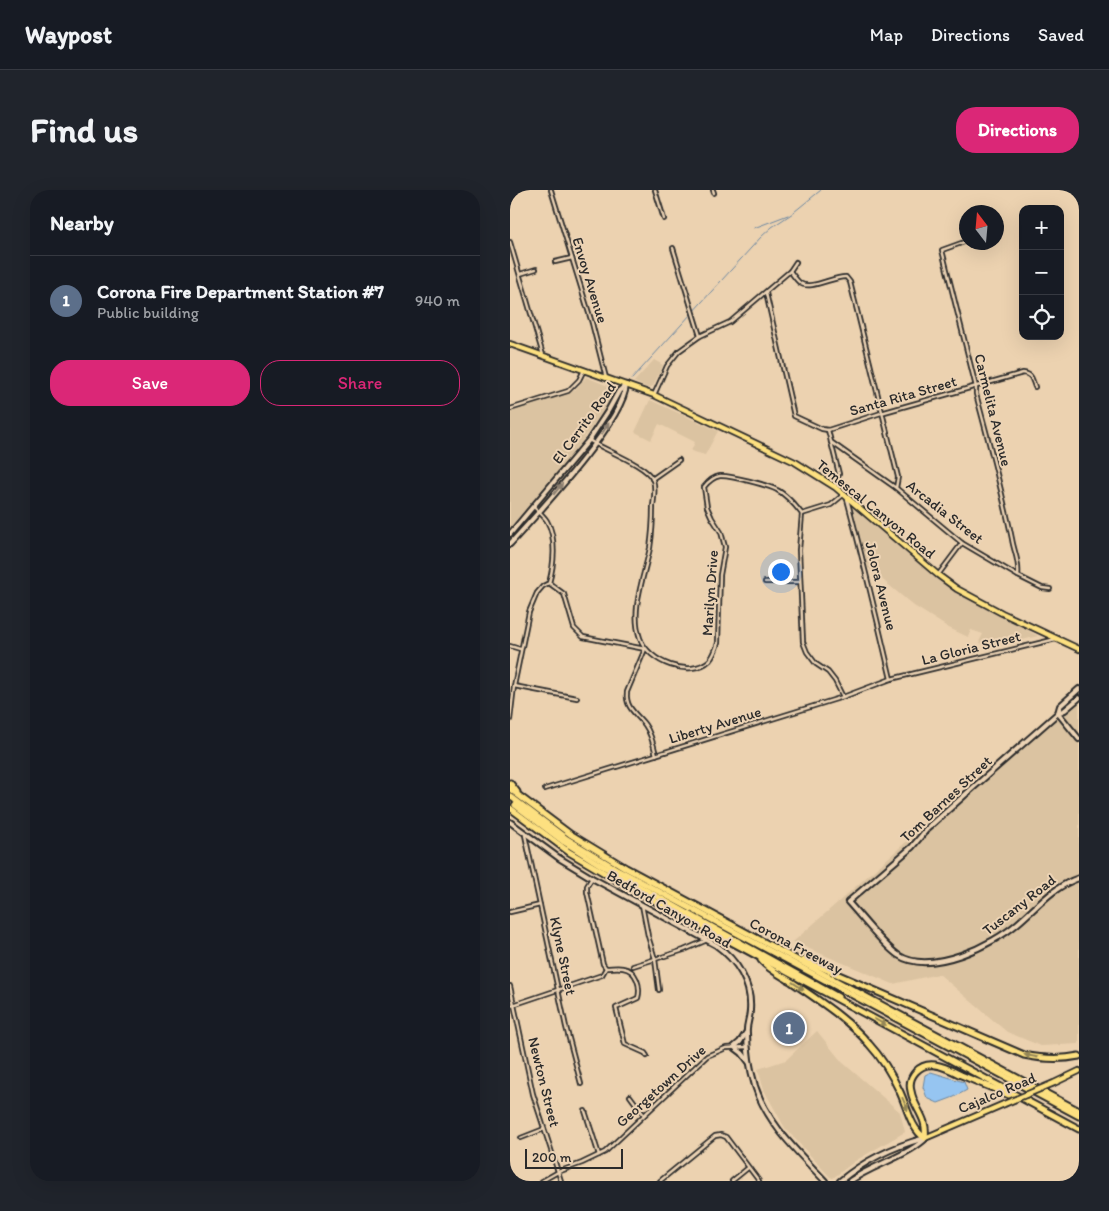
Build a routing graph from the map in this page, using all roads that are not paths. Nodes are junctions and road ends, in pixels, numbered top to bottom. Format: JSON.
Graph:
{"nodes":[{"id":1,"x":551,"y":190,"type":"edge"},
{"id":2,"x":655,"y":190,"type":"edge"},
{"id":3,"x":664,"y":219,"type":"dead end"},
{"id":4,"x":510,"y":242,"type":"edge"},
{"id":5,"x":959,"y":244,"type":"edge"},
{"id":6,"x":673,"y":248,"type":"dead end"},
{"id":7,"x":572,"y":258,"type":"junction"},
{"id":8,"x":555,"y":262,"type":"dead end"},
{"id":9,"x":796,"y":262,"type":"dead end"},
{"id":10,"x":536,"y":269,"type":"dead end"},
{"id":11,"x":790,"y":271,"type":"junction"},
{"id":12,"x":520,"y":274,"type":"junction"},
{"id":13,"x":765,"y":292,"type":"junction"},
{"id":14,"x":700,"y":336,"type":"junction"},
{"id":15,"x":510,"y":344,"type":"edge"},
{"id":16,"x":543,"y":355,"type":"junction"},
{"id":17,"x":584,"y":370,"type":"junction"},
{"id":18,"x":606,"y":378,"type":"junction"},
{"id":19,"x":626,"y":385,"type":"junction"},
{"id":20,"x":976,"y":387,"type":"junction"},
{"id":21,"x":1035,"y":387,"type":"dead end"},
{"id":22,"x":654,"y":395,"type":"junction"},
{"id":23,"x":510,"y":409,"type":"edge"},
{"id":24,"x":881,"y":413,"type":"junction"},
{"id":25,"x":828,"y":430,"type":"junction"},
{"id":26,"x":589,"y":440,"type":"junction"},
{"id":27,"x":832,"y":442,"type":"junction"},
{"id":28,"x":595,"y":444,"type":"junction"},
{"id":29,"x":679,"y":460,"type":"dead end"},
{"id":30,"x":652,"y":479,"type":"junction"},
{"id":31,"x":835,"y":487,"type":"junction"},
{"id":32,"x":896,"y":488,"type":"junction"},
{"id":33,"x":845,"y":497,"type":"junction"},
{"id":34,"x":534,"y":507,"type":"junction"},
{"id":35,"x":538,"y":512,"type":"junction"},
{"id":36,"x":802,"y":514,"type":"junction"},
{"id":37,"x":510,"y":534,"type":"edge"},
{"id":38,"x":962,"y":543,"type":"junction"},
{"id":39,"x":510,"y":544,"type":"edge"},
{"id":40,"x":938,"y":575,"type":"junction"},
{"id":41,"x":1018,"y":576,"type":"junction"},
{"id":42,"x":766,"y":582,"type":"dead end"},
{"id":43,"x":799,"y":582,"type":"junction"},
{"id":44,"x":550,"y":583,"type":"junction"},
{"id":45,"x":1050,"y":590,"type":"dead end"},
{"id":46,"x":1057,"y":638,"type":"junction"},
{"id":47,"x":510,"y":646,"type":"edge"},
{"id":48,"x":644,"y":649,"type":"junction"},
{"id":49,"x":1079,"y":649,"type":"edge"},
{"id":50,"x":521,"y":650,"type":"junction"},
{"id":51,"x":891,"y":679,"type":"junction"},
{"id":52,"x":514,"y":686,"type":"junction"},
{"id":53,"x":1079,"y":689,"type":"edge"},
{"id":54,"x":511,"y":695,"type":"edge"},
{"id":55,"x":842,"y":697,"type":"junction"},
{"id":56,"x":577,"y":698,"type":"dead end"},
{"id":57,"x":1079,"y":698,"type":"edge"},
{"id":58,"x":1058,"y":713,"type":"junction"},
{"id":59,"x":510,"y":720,"type":"edge"},
{"id":60,"x":1079,"y":739,"type":"edge"},
{"id":61,"x":656,"y":755,"type":"junction"},
{"id":62,"x":510,"y":783,"type":"edge"},
{"id":63,"x":510,"y":789,"type":"edge"},
{"id":64,"x":545,"y":789,"type":"dead end"},
{"id":65,"x":510,"y":796,"type":"edge"},
{"id":66,"x":520,"y":797,"type":"junction"},
{"id":67,"x":510,"y":801,"type":"edge"},
{"id":68,"x":510,"y":808,"type":"edge"},
{"id":69,"x":510,"y":814,"type":"edge"},
{"id":70,"x":520,"y":816,"type":"junction"},
{"id":71,"x":510,"y":822,"type":"edge"},
{"id":72,"x":525,"y":833,"type":"junction"},
{"id":73,"x":592,"y":878,"type":"junction"},
{"id":74,"x":1079,"y":878,"type":"edge"},
{"id":75,"x":848,"y":902,"type":"joint"},
{"id":76,"x":540,"y":905,"type":"junction"},
{"id":77,"x":642,"y":905,"type":"junction"},
{"id":78,"x":510,"y":912,"type":"edge"},
{"id":79,"x":707,"y":940,"type":"junction"},
{"id":80,"x":773,"y":947,"type":"junction"},
{"id":81,"x":759,"y":958,"type":"junction"},
{"id":82,"x":655,"y":959,"type":"junction"},
{"id":83,"x":633,"y":966,"type":"dead end"},
{"id":84,"x":606,"y":968,"type":"junction"},
{"id":85,"x":510,"y":986,"type":"edge"},
{"id":86,"x":559,"y":990,"type":"junction"},
{"id":87,"x":659,"y":990,"type":"dead end"},
{"id":88,"x":515,"y":1005,"type":"junction"},
{"id":89,"x":510,"y":1006,"type":"edge"},
{"id":90,"x":864,"y":1013,"type":"junction"},
{"id":91,"x":746,"y":1032,"type":"junction"},
{"id":92,"x":734,"y":1047,"type":"junction"},
{"id":93,"x":747,"y":1047,"type":"junction"},
{"id":94,"x":647,"y":1056,"type":"dead end"},
{"id":95,"x":1079,"y":1056,"type":"edge"},
{"id":96,"x":750,"y":1064,"type":"junction"},
{"id":97,"x":1079,"y":1071,"type":"edge"},
{"id":98,"x":581,"y":1084,"type":"dead end"},
{"id":99,"x":1048,"y":1095,"type":"junction"},
{"id":100,"x":630,"y":1096,"type":"dead end"},
{"id":101,"x":1079,"y":1107,"type":"edge"},
{"id":102,"x":585,"y":1111,"type":"dead end"},
{"id":103,"x":1079,"y":1112,"type":"edge"},
{"id":104,"x":644,"y":1115,"type":"junction"},
{"id":105,"x":1053,"y":1115,"type":"junction"},
{"id":106,"x":1079,"y":1116,"type":"edge"},
{"id":107,"x":544,"y":1128,"type":"junction"},
{"id":108,"x":1079,"y":1129,"type":"edge"},
{"id":109,"x":521,"y":1138,"type":"dead end"},
{"id":110,"x":925,"y":1138,"type":"junction"},
{"id":111,"x":599,"y":1155,"type":"junction"},
{"id":112,"x":748,"y":1168,"type":"junction"},
{"id":113,"x":558,"y":1172,"type":"junction"},
{"id":114,"x":542,"y":1181,"type":"edge"},
{"id":115,"x":561,"y":1181,"type":"edge"},
{"id":116,"x":660,"y":1181,"type":"edge"},
{"id":117,"x":732,"y":1181,"type":"edge"},
{"id":118,"x":758,"y":1181,"type":"edge"},
{"id":119,"x":825,"y":1181,"type":"edge"},
{"id":120,"x":840,"y":1181,"type":"edge"},
{"id":121,"x":850,"y":1181,"type":"edge"}],
"edges":[{"from":1,"to":7,"type":"street","name":"Envoy Avenue"},
{"from":2,"to":3,"type":"street"},
{"from":4,"to":12,"type":"street"},
{"from":5,"to":20,"type":"street","name":"Carmelita Avenue"},
{"from":6,"to":14,"type":"street"},
{"from":7,"to":8,"type":"street"},
{"from":7,"to":18,"type":"street","name":"Envoy Avenue"},
{"from":9,"to":11,"type":"street"},
{"from":10,"to":12,"type":"street"},
{"from":11,"to":13,"type":"street"},
{"from":11,"to":24,"type":"street"},
{"from":12,"to":16,"type":"street"},
{"from":13,"to":14,"type":"street"},
{"from":13,"to":25,"type":"street"},
{"from":14,"to":22,"type":"street"},
{"from":15,"to":16,"type":"main road","name":"Temescal Canyon Road"},
{"from":16,"to":17,"type":"main road","name":"Temescal Canyon Road"},
{"from":17,"to":18,"type":"main road","name":"Temescal Canyon Road"},
{"from":17,"to":23,"type":"street"},
{"from":18,"to":19,"type":"main road","name":"Temescal Canyon Road"},
{"from":19,"to":22,"type":"main road","name":"Temescal Canyon Road"},
{"from":19,"to":26,"type":"main road","name":"El Cerrito Road"},
{"from":28,"to":19,"type":"main road","name":"El Cerrito Road","one_way":true},
{"from":20,"to":21,"type":"street","name":"Santa Rita Street"},
{"from":20,"to":24,"type":"street","name":"Santa Rita Street"},
{"from":20,"to":41,"type":"street","name":"Carmelita Avenue"},
{"from":22,"to":31,"type":"main road","name":"Temescal Canyon Road"},
{"from":24,"to":25,"type":"street","name":"Santa Rita Street"},
{"from":24,"to":32,"type":"street"},
{"from":25,"to":27,"type":"street"},
{"from":26,"to":28,"type":"street"},
{"from":26,"to":34,"type":"main road","name":"El Cerrito Road"},
{"from":27,"to":31,"type":"street"},
{"from":27,"to":32,"type":"street","name":"Arcadia Street"},
{"from":28,"to":30,"type":"street"},
{"from":35,"to":28,"type":"main road","name":"El Cerrito Road","one_way":true},
{"from":29,"to":30,"type":"street"},
{"from":30,"to":48,"type":"street"},
{"from":31,"to":33,"type":"main road","name":"Temescal Canyon Road"},
{"from":32,"to":38,"type":"street","name":"Arcadia Street"},
{"from":33,"to":36,"type":"street"},
{"from":33,"to":40,"type":"main road","name":"Temescal Canyon Road"},
{"from":33,"to":51,"type":"street","name":"Jolora Avenue"},
{"from":34,"to":35,"type":"street"},
{"from":34,"to":37,"type":"main road","name":"El Cerrito Road"},
{"from":35,"to":39,"type":"main road","name":"El Cerrito Road"},
{"from":35,"to":44,"type":"street"},
{"from":36,"to":43,"type":"street"},
{"from":36,"to":48,"type":"street","name":"Marilyn Drive"},
{"from":38,"to":40,"type":"street"},
{"from":38,"to":41,"type":"street","name":"Arcadia Street"},
{"from":40,"to":46,"type":"main road","name":"Temescal Canyon Road"},
{"from":41,"to":45,"type":"street","name":"Arcadia Street"},
{"from":42,"to":43,"type":"street"},
{"from":43,"to":55,"type":"street"},
{"from":44,"to":48,"type":"street"},
{"from":44,"to":50,"type":"street"},
{"from":46,"to":49,"type":"main road","name":"Temescal Canyon Road"},
{"from":46,"to":51,"type":"street","name":"La Gloria Street"},
{"from":47,"to":50,"type":"street"},
{"from":48,"to":61,"type":"street"},
{"from":50,"to":52,"type":"street"},
{"from":51,"to":55,"type":"street","name":"Liberty Avenue"},
{"from":52,"to":54,"type":"street"},
{"from":52,"to":56,"type":"street"},
{"from":53,"to":58,"type":"main road","name":"Tom Barnes Street"},
{"from":54,"to":59,"type":"street"},
{"from":55,"to":61,"type":"street","name":"Liberty Avenue"},
{"from":57,"to":58,"type":"main road","name":"Tom Barnes Street"},
{"from":58,"to":60,"type":"main road"},
{"from":58,"to":75,"type":"main road","name":"Tom Barnes Street"},
{"from":61,"to":64,"type":"street","name":"Liberty Avenue"},
{"from":62,"to":66,"type":"highway"},
{"from":63,"to":66,"type":"highway","name":"Corona Freeway"},
{"from":65,"to":106,"type":"highway"},
{"from":66,"to":80,"type":"highway","name":"Corona Freeway"},
{"from":67,"to":90,"type":"highway"},
{"from":68,"to":70,"type":"highway","name":"Corona Freeway"},
{"from":69,"to":70,"type":"highway"},
{"from":70,"to":81,"type":"highway","name":"Corona Freeway"},
{"from":71,"to":72,"type":"main road","name":"Bedford Canyon Road"},
{"from":72,"to":73,"type":"main road","name":"Bedford Canyon Road"},
{"from":72,"to":76,"type":"street","name":"Klyne Street"},
{"from":73,"to":77,"type":"main road","name":"Bedford Canyon Road"},
{"from":73,"to":84,"type":"street"},
{"from":74,"to":75,"type":"main road","name":"Tuscany Road"},
{"from":76,"to":78,"type":"street"},
{"from":76,"to":86,"type":"street","name":"Klyne Street"},
{"from":77,"to":79,"type":"main road","name":"Bedford Canyon Road"},
{"from":77,"to":82,"type":"street"},
{"from":79,"to":82,"type":"street"},
{"from":79,"to":91,"type":"main road","name":"Bedford Canyon Road"},
{"from":95,"to":80,"type":"highway","one_way":true},
{"from":80,"to":99,"type":"highway","name":"Corona Freeway"},
{"from":81,"to":90,"type":"highway","name":"Corona Freeway"},
{"from":81,"to":110,"type":"highway","one_way":true},
{"from":82,"to":83,"type":"street"},
{"from":82,"to":87,"type":"street"},
{"from":84,"to":86,"type":"street"},
{"from":84,"to":94,"type":"street"},
{"from":85,"to":88,"type":"street","name":"Newton Street"},
{"from":86,"to":88,"type":"street"},
{"from":86,"to":98,"type":"street","name":"Klyne Street"},
{"from":88,"to":89,"type":"street"},
{"from":88,"to":107,"type":"street","name":"Newton Street"},
{"from":90,"to":105,"type":"highway","name":"Corona Freeway","one_way":true},
{"from":91,"to":92,"type":"main road"},
{"from":91,"to":93,"type":"main road","name":"Bedford Canyon Road"},
{"from":92,"to":93,"type":"street","name":"Georgetown Drive"},
{"from":92,"to":96,"type":"main road"},
{"from":92,"to":104,"type":"street","name":"Georgetown Drive"},
{"from":93,"to":96,"type":"main road","name":"Bedford Canyon Road"},
{"from":96,"to":119,"type":"main road","name":"Bedford Canyon Road"},
{"from":97,"to":110,"type":"main road","name":"Cajalco Road","bridge":true},
{"from":99,"to":101,"type":"highway"},
{"from":99,"to":103,"type":"highway","name":"Corona Freeway"},
{"from":100,"to":104,"type":"street"},
{"from":102,"to":111,"type":"street"},
{"from":104,"to":111,"type":"street","name":"Georgetown Drive"},
{"from":105,"to":108,"type":"highway","name":"Corona Freeway"},
{"from":105,"to":110,"type":"highway"},
{"from":107,"to":109,"type":"street"},
{"from":107,"to":113,"type":"street","name":"Newton Street"},
{"from":110,"to":120,"type":"main road","name":"Cajalco Road"},
{"from":110,"to":121,"type":"main road","name":"Cajalco Road"},
{"from":111,"to":113,"type":"street","name":"Georgetown Drive"},
{"from":112,"to":116,"type":"street"},
{"from":112,"to":117,"type":"street"},
{"from":112,"to":118,"type":"street"},
{"from":113,"to":114,"type":"street","name":"Georgetown Drive"},
{"from":113,"to":115,"type":"street","name":"Newton Street"}]}
